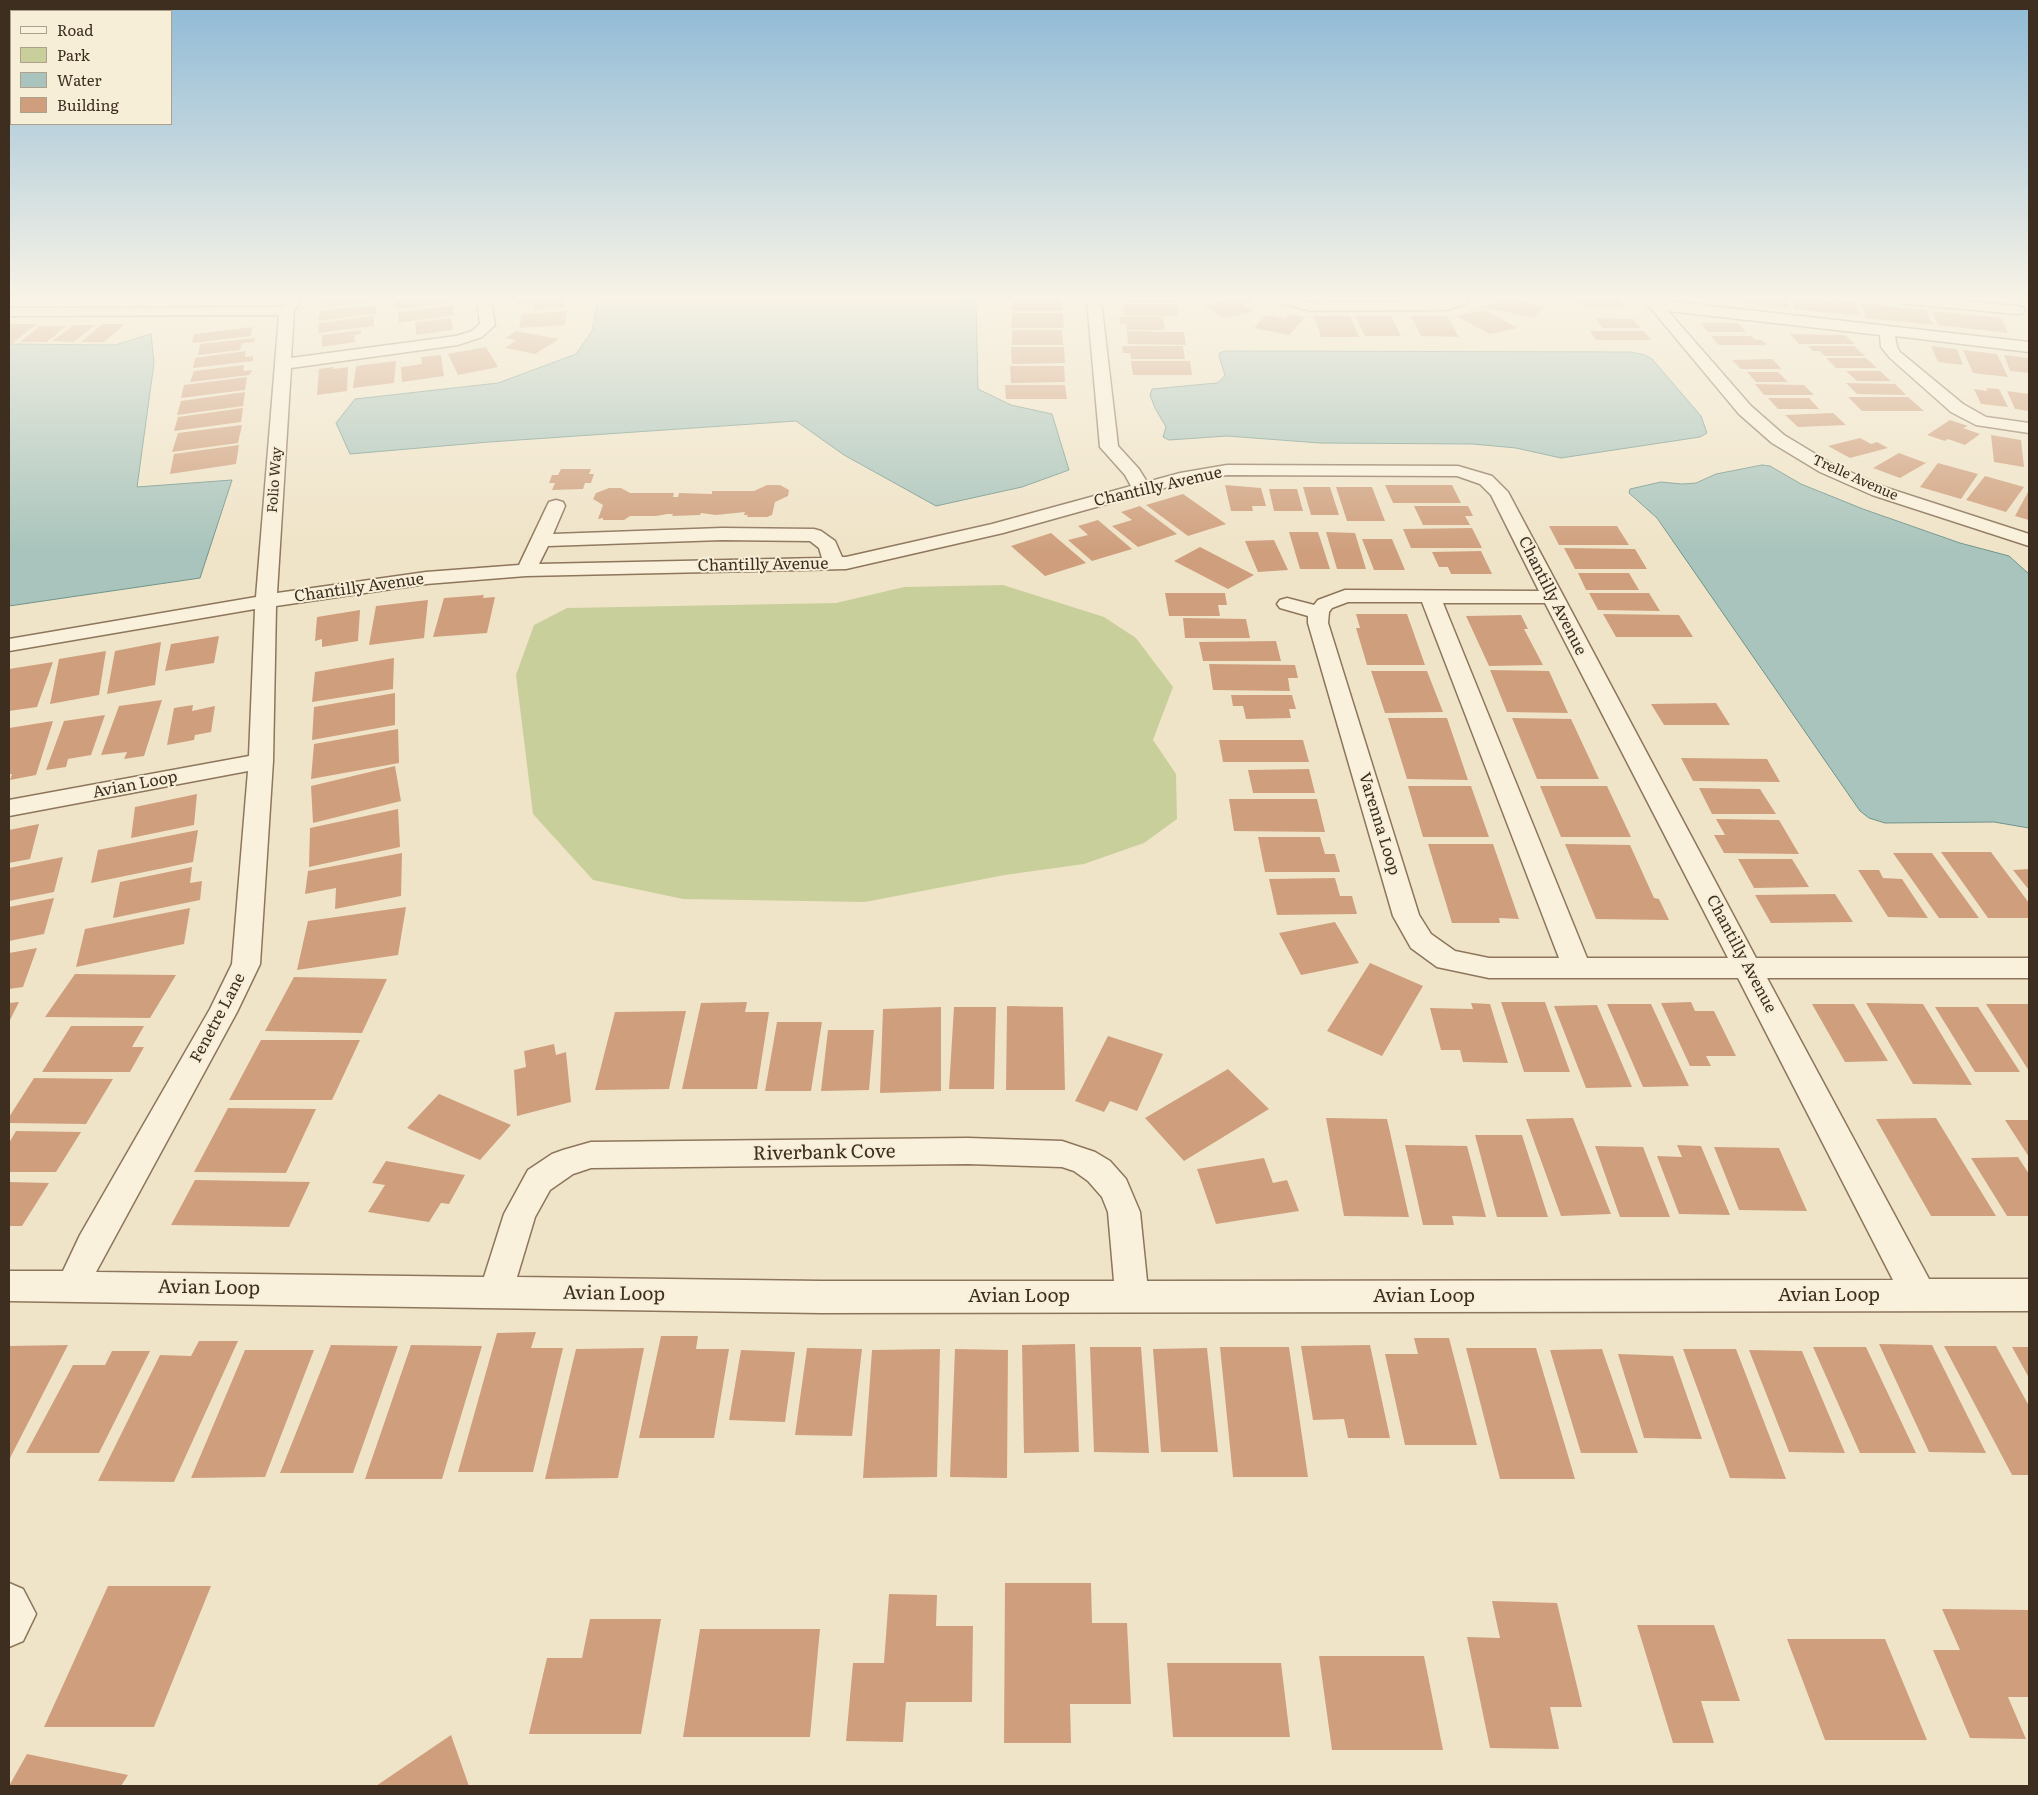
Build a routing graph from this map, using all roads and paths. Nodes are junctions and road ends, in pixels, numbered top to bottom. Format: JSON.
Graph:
{"nodes":[{"id":1,"x":282,"y":384,"type":"edge"},
{"id":2,"x":1102,"y":384,"type":"edge"},
{"id":3,"x":1723,"y":384,"type":"edge"},
{"id":4,"x":1929,"y":384,"type":"edge"},
{"id":5,"x":2029,"y":428,"type":"edge"},
{"id":6,"x":1142,"y":488,"type":"junction"},
{"id":7,"x":556,"y":506,"type":"dead end"},
{"id":8,"x":541,"y":540,"type":"junction"},
{"id":9,"x":2029,"y":540,"type":"edge"},
{"id":10,"x":834,"y":563,"type":"junction"},
{"id":11,"x":526,"y":570,"type":"junction"},
{"id":12,"x":1430,"y":596,"type":"junction"},
{"id":13,"x":1552,"y":597,"type":"junction"},
{"id":14,"x":266,"y":601,"type":"junction"},
{"id":15,"x":1288,"y":604,"type":"dead end"},
{"id":16,"x":1319,"y":612,"type":"junction"},
{"id":17,"x":9,"y":645,"type":"edge"},
{"id":18,"x":261,"y":761,"type":"junction"},
{"id":19,"x":9,"y":808,"type":"edge"},
{"id":20,"x":1577,"y":968,"type":"junction"},
{"id":21,"x":1748,"y":968,"type":"junction"},
{"id":22,"x":2029,"y":968,"type":"edge"},
{"id":23,"x":9,"y":1286,"type":"edge"},
{"id":24,"x":73,"y":1286,"type":"junction"},
{"id":25,"x":496,"y":1292,"type":"junction"},
{"id":26,"x":1919,"y":1295,"type":"junction"},
{"id":27,"x":2029,"y":1295,"type":"edge"},
{"id":28,"x":1132,"y":1296,"type":"junction"},
{"id":29,"x":9,"y":1603,"type":"edge"},
{"id":30,"x":9,"y":1627,"type":"edge"}],
"edges":[{"from":1,"to":14,"type":"street","name":"Folio Way"},
{"from":2,"to":6,"type":"street"},
{"from":3,"to":9,"type":"street","name":"Trelle Avenue"},
{"from":4,"to":5,"type":"street"},
{"from":6,"to":10,"type":"street","name":"Chantilly Avenue"},
{"from":6,"to":13,"type":"street","name":"Chantilly Avenue"},
{"from":7,"to":8,"type":"street"},
{"from":8,"to":10,"type":"street"},
{"from":8,"to":11,"type":"street"},
{"from":10,"to":11,"type":"street","name":"Chantilly Avenue"},
{"from":11,"to":14,"type":"street","name":"Chantilly Avenue"},
{"from":12,"to":13,"type":"street"},
{"from":12,"to":16,"type":"street"},
{"from":12,"to":20,"type":"street"},
{"from":13,"to":21,"type":"street","name":"Chantilly Avenue"},
{"from":14,"to":17,"type":"street","name":"Chantilly Avenue"},
{"from":14,"to":18,"type":"street","name":"Fenetre Lane"},
{"from":15,"to":16,"type":"street"},
{"from":16,"to":20,"type":"street","name":"Varenna Loop"},
{"from":18,"to":19,"type":"street","name":"Avian Loop"},
{"from":18,"to":24,"type":"street","name":"Fenetre Lane"},
{"from":20,"to":21,"type":"street","name":"Varenna Loop"},
{"from":21,"to":22,"type":"street"},
{"from":21,"to":26,"type":"street","name":"Chantilly Avenue"},
{"from":23,"to":24,"type":"street","name":"Avian Loop"},
{"from":24,"to":25,"type":"street","name":"Avian Loop"},
{"from":25,"to":28,"type":"street","name":"Avian Loop"},
{"from":25,"to":28,"type":"street","name":"Riverbank Cove"},
{"from":26,"to":27,"type":"street","name":"Avian Loop"},
{"from":26,"to":28,"type":"street","name":"Avian Loop"},
{"from":29,"to":30,"type":"street"}]}
